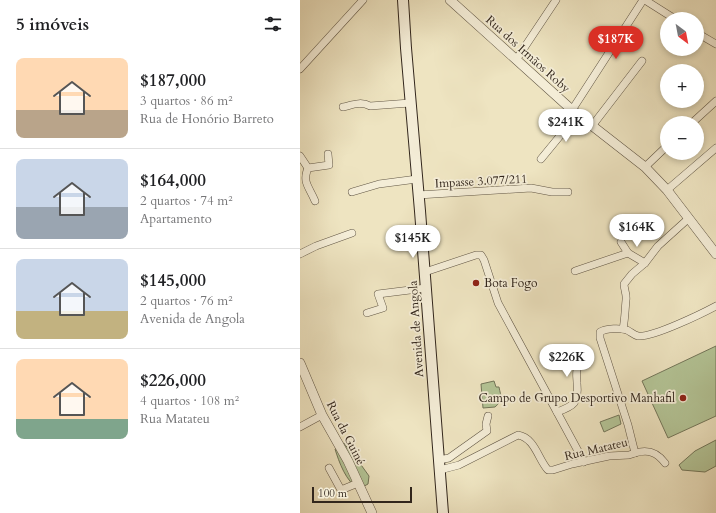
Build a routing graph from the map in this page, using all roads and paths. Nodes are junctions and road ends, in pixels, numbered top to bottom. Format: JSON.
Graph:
{"nodes":[{"id":1,"x":363,"y":0,"type":"edge"},
{"id":2,"x":450,"y":0,"type":"edge"},
{"id":3,"x":556,"y":0,"type":"edge"},
{"id":4,"x":644,"y":0,"type":"edge"},
{"id":5,"x":403,"y":2,"type":"edge"},
{"id":6,"x":664,"y":12,"type":"edge"},
{"id":7,"x":704,"y":37,"type":"edge"},
{"id":8,"x":716,"y":44,"type":"edge"},
{"id":9,"x":516,"y":60,"type":"junction"},
{"id":10,"x":642,"y":61,"type":"dead end"},
{"id":11,"x":300,"y":69,"type":"edge"},
{"id":12,"x":716,"y":100,"type":"edge"},
{"id":13,"x":410,"y":103,"type":"junction"},
{"id":14,"x":343,"y":107,"type":"dead end"},
{"id":15,"x":575,"y":112,"type":"junction"},
{"id":16,"x":699,"y":116,"type":"edge"},
{"id":17,"x":592,"y":126,"type":"junction"},
{"id":18,"x":716,"y":148,"type":"edge"},
{"id":19,"x":660,"y":153,"type":"edge"},
{"id":20,"x":328,"y":154,"type":"dead end"},
{"id":21,"x":300,"y":156,"type":"edge"},
{"id":22,"x":541,"y":159,"type":"dead end"},
{"id":23,"x":308,"y":168,"type":"junction"},
{"id":24,"x":646,"y":168,"type":"junction"},
{"id":25,"x":417,"y":179,"type":"junction"},
{"id":26,"x":667,"y":190,"type":"junction"},
{"id":27,"x":352,"y":192,"type":"dead end"},
{"id":28,"x":568,"y":192,"type":"dead end"},
{"id":29,"x":418,"y":195,"type":"junction"},
{"id":30,"x":315,"y":201,"type":"dead end"},
{"id":31,"x":689,"y":218,"type":"junction"},
{"id":32,"x":352,"y":233,"type":"dead end"},
{"id":33,"x":621,"y":242,"type":"dead end"},
{"id":34,"x":628,"y":253,"type":"junction"},
{"id":35,"x":300,"y":254,"type":"edge"},
{"id":36,"x":716,"y":254,"type":"edge"},
{"id":37,"x":645,"y":263,"type":"junction"},
{"id":38,"x":575,"y":271,"type":"dead end"},
{"id":39,"x":425,"y":272,"type":"junction"},
{"id":40,"x":426,"y":288,"type":"junction"},
{"id":41,"x":716,"y":306,"type":"edge"},
{"id":42,"x":367,"y":313,"type":"dead end"},
{"id":43,"x":623,"y":329,"type":"junction"},
{"id":44,"x":588,"y":356,"type":"dead end"},
{"id":45,"x":300,"y":364,"type":"edge"},
{"id":46,"x":557,"y":412,"type":"junction"},
{"id":47,"x":322,"y":415,"type":"junction"},
{"id":48,"x":488,"y":416,"type":"dead end"},
{"id":49,"x":300,"y":427,"type":"edge"},
{"id":50,"x":635,"y":453,"type":"junction"},
{"id":51,"x":439,"y":460,"type":"junction"},
{"id":52,"x":584,"y":462,"type":"junction"},
{"id":53,"x":665,"y":462,"type":"dead end"},
{"id":54,"x":329,"y":468,"type":"dead end"},
{"id":55,"x":440,"y":470,"type":"junction"},
{"id":56,"x":358,"y":483,"type":"junction"},
{"id":57,"x":372,"y":513,"type":"edge"},
{"id":58,"x":443,"y":513,"type":"edge"}],
"edges":[{"from":1,"to":11,"type":"street"},
{"from":2,"to":9,"type":"street","name":"Rua dos Irmãos Roby"},
{"from":3,"to":9,"type":"street"},
{"from":4,"to":6,"type":"street"},
{"from":4,"to":15,"type":"street"},
{"from":5,"to":13,"type":"main road","name":"Avenida de Angola"},
{"from":7,"to":8,"type":"street"},
{"from":9,"to":15,"type":"street","name":"Rua dos Irmãos Roby"},
{"from":10,"to":17,"type":"street"},
{"from":12,"to":16,"type":"street"},
{"from":13,"to":14,"type":"street"},
{"from":13,"to":25,"type":"main road","name":"Avenida de Angola"},
{"from":15,"to":17,"type":"street","name":"Rua dos Irmãos Roby"},
{"from":15,"to":22,"type":"street"},
{"from":17,"to":24,"type":"street","name":"Rua dos Irmãos Roby"},
{"from":18,"to":26,"type":"street"},
{"from":19,"to":24,"type":"street"},
{"from":20,"to":23,"type":"street"},
{"from":21,"to":23,"type":"street"},
{"from":23,"to":30,"type":"street"},
{"from":24,"to":26,"type":"street","name":"Rua dos Irmãos Roby"},
{"from":25,"to":27,"type":"street"},
{"from":25,"to":29,"type":"main road","name":"Avenida de Angola"},
{"from":26,"to":31,"type":"street","name":"Rua dos Irmãos Roby"},
{"from":28,"to":29,"type":"street","name":"Impasse 3.077/211"},
{"from":29,"to":39,"type":"main road","name":"Avenida de Angola"},
{"from":31,"to":36,"type":"street","name":"Rua dos Irmãos Roby"},
{"from":31,"to":37,"type":"street"},
{"from":32,"to":35,"type":"street"},
{"from":33,"to":34,"type":"street"},
{"from":34,"to":37,"type":"street"},
{"from":34,"to":38,"type":"street"},
{"from":37,"to":43,"type":"street"},
{"from":39,"to":40,"type":"main road","name":"Avenida de Angola"},
{"from":39,"to":46,"type":"street"},
{"from":40,"to":42,"type":"street"},
{"from":40,"to":51,"type":"main road","name":"Avenida de Angola"},
{"from":41,"to":43,"type":"street"},
{"from":43,"to":50,"type":"street","name":"Rua Matateu"},
{"from":44,"to":46,"type":"street"},
{"from":45,"to":47,"type":"street","name":"Rua da Guiné"},
{"from":46,"to":52,"type":"street"},
{"from":47,"to":49,"type":"street"},
{"from":47,"to":56,"type":"street","name":"Rua da Guiné"},
{"from":48,"to":51,"type":"street"},
{"from":50,"to":52,"type":"street","name":"Rua Matateu"},
{"from":50,"to":53,"type":"street"},
{"from":51,"to":55,"type":"main road","name":"Avenida de Angola"},
{"from":52,"to":55,"type":"street","name":"Rua Matateu"},
{"from":54,"to":56,"type":"street"},
{"from":55,"to":58,"type":"main road","name":"Avenida de Angola"},
{"from":56,"to":57,"type":"street","name":"Rua da Guiné"}]}
